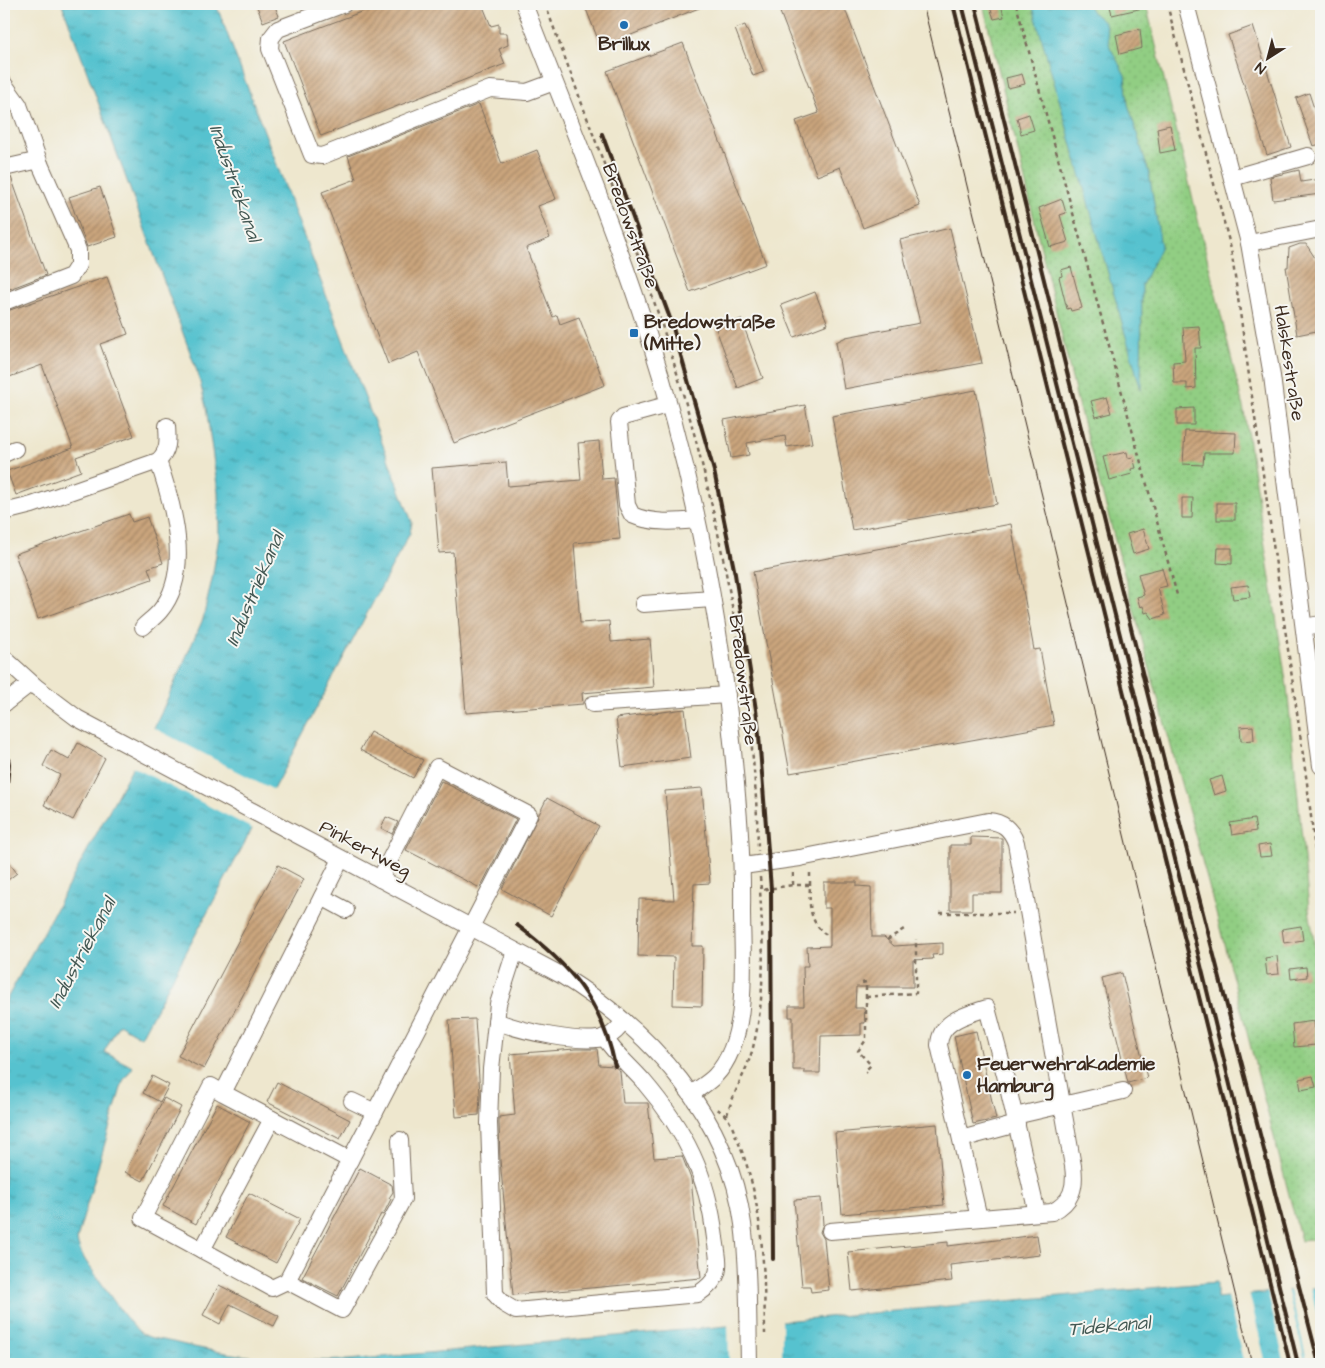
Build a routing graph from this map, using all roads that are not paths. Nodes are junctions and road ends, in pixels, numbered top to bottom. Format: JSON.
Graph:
{"nodes":[{"id":1,"x":344,"y":4,"type":"edge"},
{"id":2,"x":524,"y":4,"type":"edge"},
{"id":3,"x":1186,"y":4,"type":"edge"},
{"id":4,"x":554,"y":82,"type":"junction"},
{"id":5,"x":4,"y":84,"type":"edge"},
{"id":6,"x":1308,"y":156,"type":"dead end"},
{"id":7,"x":40,"y":164,"type":"junction"},
{"id":8,"x":4,"y":168,"type":"edge"},
{"id":9,"x":1232,"y":178,"type":"junction"},
{"id":10,"x":1321,"y":228,"type":"edge"},
{"id":11,"x":1249,"y":243,"type":"junction"},
{"id":12,"x":4,"y":302,"type":"edge"},
{"id":13,"x":667,"y":405,"type":"junction"},
{"id":14,"x":167,"y":426,"type":"dead end"},
{"id":15,"x":158,"y":461,"type":"junction"},
{"id":16,"x":4,"y":512,"type":"edge"},
{"id":17,"x":697,"y":520,"type":"junction"},
{"id":18,"x":712,"y":599,"type":"junction"},
{"id":19,"x":643,"y":604,"type":"dead end"},
{"id":20,"x":1321,"y":624,"type":"edge"},
{"id":21,"x":142,"y":627,"type":"dead end"},
{"id":22,"x":1304,"y":627,"type":"junction"},
{"id":23,"x":4,"y":658,"type":"edge"},
{"id":24,"x":31,"y":683,"type":"junction"},
{"id":25,"x":727,"y":695,"type":"junction"},
{"id":26,"x":4,"y":704,"type":"edge"},
{"id":27,"x":593,"y":704,"type":"dead end"},
{"id":28,"x":1321,"y":766,"type":"edge"},
{"id":29,"x":341,"y":859,"type":"junction"},
{"id":30,"x":743,"y":866,"type":"junction"},
{"id":31,"x":380,"y":879,"type":"junction"},
{"id":32,"x":322,"y":897,"type":"junction"},
{"id":33,"x":346,"y":910,"type":"dead end"},
{"id":34,"x":472,"y":928,"type":"junction"},
{"id":35,"x":515,"y":951,"type":"junction"},
{"id":36,"x":496,"y":1021,"type":"junction"},
{"id":37,"x":624,"y":1021,"type":"junction"},
{"id":38,"x":604,"y":1037,"type":"junction"},
{"id":39,"x":1123,"y":1091,"type":"dead end"},
{"id":40,"x":223,"y":1093,"type":"junction"},
{"id":41,"x":692,"y":1094,"type":"junction"},
{"id":42,"x":352,"y":1101,"type":"dead end"},
{"id":43,"x":1062,"y":1105,"type":"junction"},
{"id":44,"x":375,"y":1112,"type":"junction"},
{"id":45,"x":272,"y":1119,"type":"junction"},
{"id":46,"x":1016,"y":1120,"type":"junction"},
{"id":47,"x":961,"y":1139,"type":"junction"},
{"id":48,"x":400,"y":1140,"type":"dead end"},
{"id":49,"x":350,"y":1160,"type":"junction"},
{"id":50,"x":1037,"y":1213,"type":"junction"},
{"id":51,"x":979,"y":1218,"type":"junction"},
{"id":52,"x":830,"y":1231,"type":"dead end"},
{"id":53,"x":202,"y":1250,"type":"junction"},
{"id":54,"x":287,"y":1281,"type":"junction"},
{"id":55,"x":749,"y":1364,"type":"edge"}],
"edges":[{"from":1,"to":4,"type":"street"},
{"from":2,"to":4,"type":"street","name":"Bredowstraße"},
{"from":3,"to":9,"type":"street","name":"Halskestraße"},
{"from":4,"to":13,"type":"street","name":"Bredowstraße"},
{"from":5,"to":7,"type":"street"},
{"from":6,"to":9,"type":"street"},
{"from":7,"to":8,"type":"street"},
{"from":7,"to":12,"type":"street"},
{"from":9,"to":11,"type":"street","name":"Halskestraße"},
{"from":10,"to":11,"type":"street"},
{"from":11,"to":22,"type":"street","name":"Halskestraße"},
{"from":13,"to":17,"type":"street","name":"Bredowstraße"},
{"from":13,"to":17,"type":"street"},
{"from":14,"to":15,"type":"street"},
{"from":15,"to":16,"type":"street"},
{"from":15,"to":21,"type":"street"},
{"from":17,"to":18,"type":"street","name":"Bredowstraße"},
{"from":18,"to":19,"type":"street"},
{"from":18,"to":25,"type":"street","name":"Bredowstraße"},
{"from":20,"to":22,"type":"street"},
{"from":22,"to":28,"type":"street","name":"Halskestraße"},
{"from":23,"to":24,"type":"street","name":"Pinkertweg"},
{"from":24,"to":26,"type":"street"},
{"from":24,"to":29,"type":"street","name":"Pinkertweg"},
{"from":25,"to":27,"type":"street"},
{"from":25,"to":30,"type":"street","name":"Bredowstraße"},
{"from":29,"to":31,"type":"street","name":"Pinkertweg"},
{"from":29,"to":32,"type":"street"},
{"from":30,"to":41,"type":"street","name":"Bredowstraße"},
{"from":30,"to":43,"type":"street"},
{"from":31,"to":34,"type":"street","name":"Pinkertweg"},
{"from":31,"to":34,"type":"street"},
{"from":32,"to":33,"type":"street"},
{"from":32,"to":40,"type":"street"},
{"from":34,"to":35,"type":"street","name":"Pinkertweg"},
{"from":34,"to":44,"type":"street"},
{"from":35,"to":36,"type":"street"},
{"from":35,"to":37,"type":"street","name":"Pinkertweg"},
{"from":36,"to":38,"type":"street"},
{"from":36,"to":38,"type":"street"},
{"from":37,"to":38,"type":"street"},
{"from":37,"to":41,"type":"street","name":"Pinkertweg"},
{"from":39,"to":43,"type":"street"},
{"from":40,"to":45,"type":"street"},
{"from":40,"to":53,"type":"street"},
{"from":41,"to":55,"type":"street"},
{"from":42,"to":44,"type":"street"},
{"from":43,"to":46,"type":"street"},
{"from":43,"to":50,"type":"street"},
{"from":44,"to":49,"type":"street"},
{"from":45,"to":49,"type":"street"},
{"from":45,"to":53,"type":"street"},
{"from":46,"to":47,"type":"street"},
{"from":46,"to":47,"type":"street"},
{"from":46,"to":50,"type":"street"},
{"from":47,"to":51,"type":"street"},
{"from":48,"to":54,"type":"street"},
{"from":49,"to":54,"type":"street"},
{"from":50,"to":51,"type":"street"},
{"from":51,"to":52,"type":"street"},
{"from":53,"to":54,"type":"street"}]}
